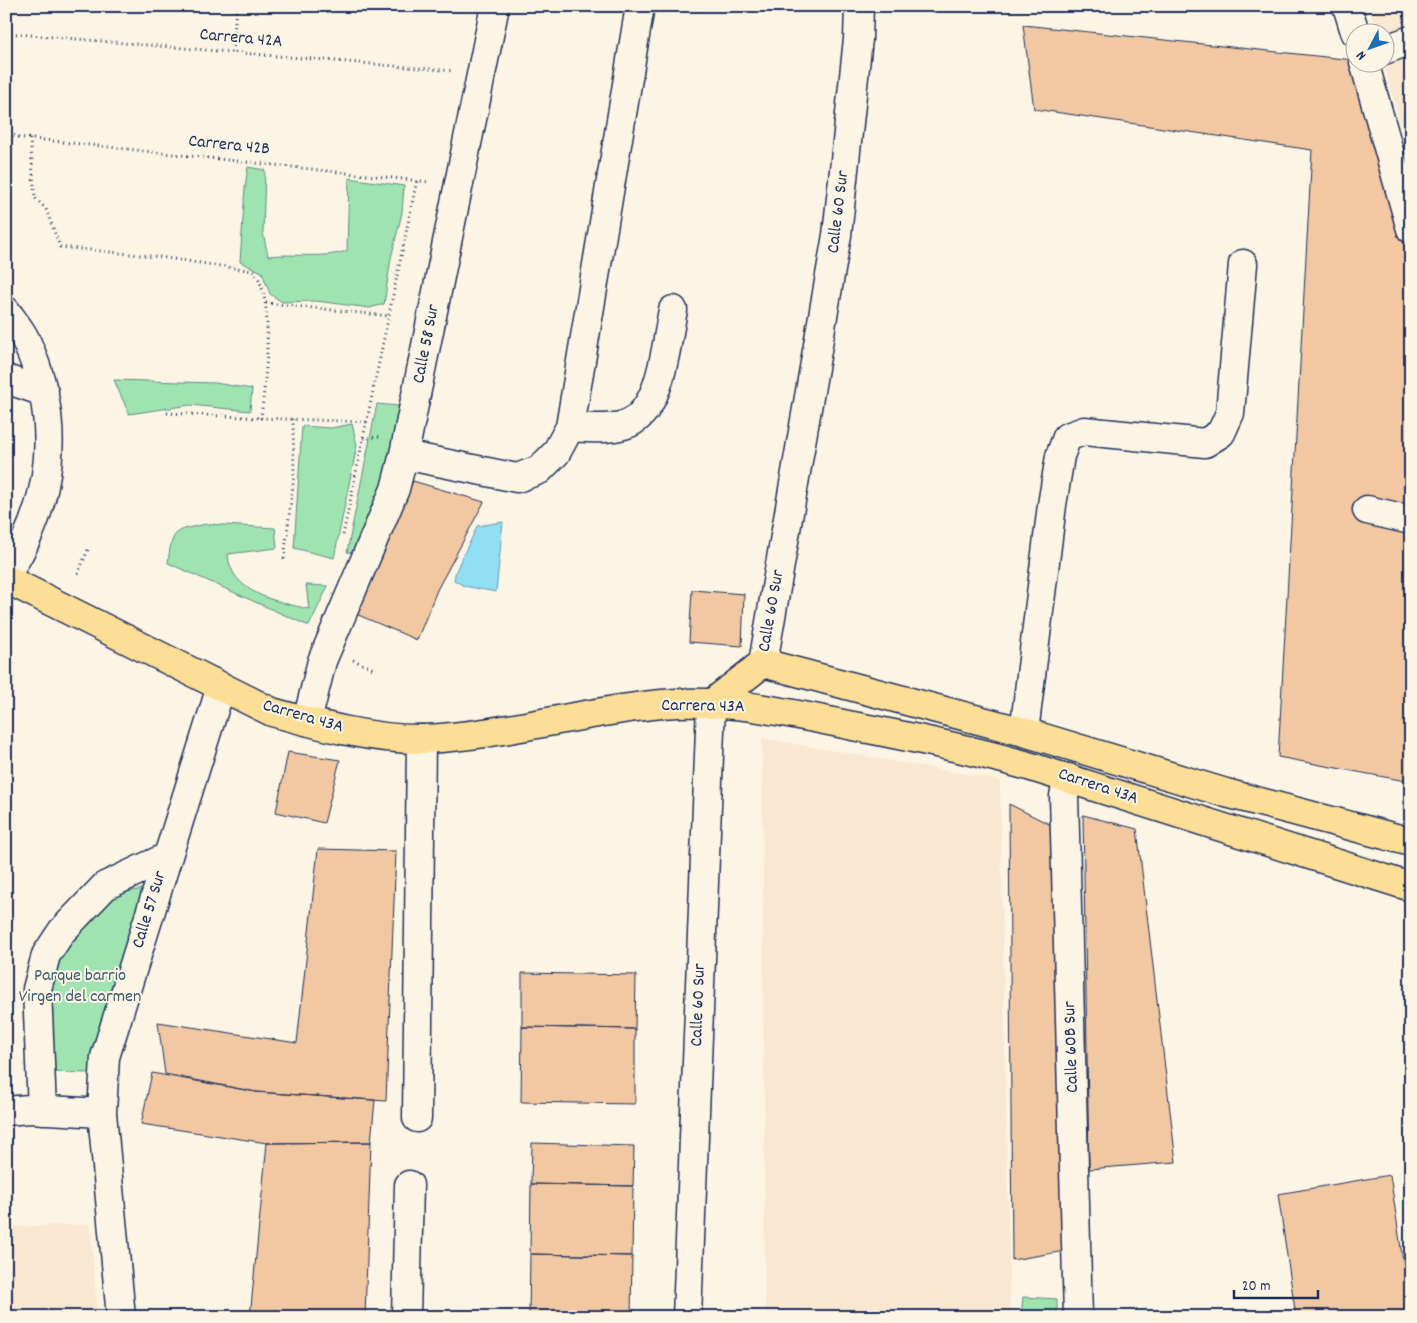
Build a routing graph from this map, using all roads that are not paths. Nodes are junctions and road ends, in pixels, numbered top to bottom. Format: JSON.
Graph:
{"nodes":[{"id":1,"x":494,"y":6,"type":"edge"},
{"id":2,"x":640,"y":6,"type":"edge"},
{"id":3,"x":859,"y":6,"type":"edge"},
{"id":4,"x":1347,"y":6,"type":"edge"},
{"id":5,"x":1352,"y":22,"type":"edge"},
{"id":6,"x":1411,"y":40,"type":"edge"},
{"id":7,"x":1394,"y":46,"type":"edge"},
{"id":8,"x":1367,"y":72,"type":"edge"},
{"id":9,"x":1409,"y":214,"type":"edge"},
{"id":10,"x":1243,"y":264,"type":"dead end"},
{"id":11,"x":673,"y":310,"type":"dead end"},
{"id":12,"x":6,"y":311,"type":"edge"},
{"id":13,"x":6,"y":379,"type":"edge"},
{"id":14,"x":44,"y":392,"type":"junction"},
{"id":15,"x":570,"y":427,"type":"junction"},
{"id":16,"x":404,"y":455,"type":"junction"},
{"id":17,"x":1366,"y":510,"type":"dead end"},
{"id":18,"x":1411,"y":520,"type":"edge"},
{"id":19,"x":6,"y":574,"type":"edge"},
{"id":20,"x":6,"y":579,"type":"edge"},
{"id":21,"x":763,"y":663,"type":"junction"},
{"id":22,"x":221,"y":687,"type":"junction"},
{"id":23,"x":711,"y":704,"type":"junction"},
{"id":24,"x":306,"y":721,"type":"junction"},
{"id":25,"x":1024,"y":732,"type":"junction"},
{"id":26,"x":421,"y":739,"type":"junction"},
{"id":27,"x":1068,"y":778,"type":"junction"},
{"id":28,"x":1411,"y":842,"type":"edge"},
{"id":29,"x":167,"y":857,"type":"junction"},
{"id":30,"x":1411,"y":887,"type":"edge"},
{"id":31,"x":42,"y":1110,"type":"junction"},
{"id":32,"x":6,"y":1111,"type":"edge"},
{"id":33,"x":102,"y":1113,"type":"junction"},
{"id":34,"x":417,"y":1118,"type":"dead end"},
{"id":35,"x":409,"y":1186,"type":"dead end"},
{"id":36,"x":121,"y":1317,"type":"edge"},
{"id":37,"x":406,"y":1317,"type":"edge"},
{"id":38,"x":687,"y":1317,"type":"edge"},
{"id":39,"x":1078,"y":1317,"type":"edge"}],
"edges":[{"from":1,"to":16,"type":"street","name":"Calle 58 Sur"},
{"from":2,"to":15,"type":"street"},
{"from":3,"to":21,"type":"street","name":"Calle 60 Sur"},
{"from":4,"to":5,"type":"street"},
{"from":6,"to":7,"type":"street"},
{"from":8,"to":9,"type":"street"},
{"from":10,"to":25,"type":"street"},
{"from":11,"to":15,"type":"street"},
{"from":12,"to":14,"type":"street"},
{"from":13,"to":14,"type":"street"},
{"from":14,"to":19,"type":"street"},
{"from":15,"to":16,"type":"street"},
{"from":16,"to":24,"type":"street","name":"Calle 58 Sur"},
{"from":17,"to":18,"type":"street"},
{"from":20,"to":22,"type":"main road","name":"Carrera 43A"},
{"from":21,"to":23,"type":"main road","name":"Calle 60 Sur"},
{"from":21,"to":25,"type":"main road","name":"Carrera 43A"},
{"from":22,"to":24,"type":"main road","name":"Carrera 43A"},
{"from":22,"to":29,"type":"street","name":"Calle 57 Sur"},
{"from":23,"to":26,"type":"main road","name":"Carrera 43A"},
{"from":23,"to":27,"type":"main road","name":"Carrera 43A"},
{"from":23,"to":38,"type":"street","name":"Calle 60 Sur"},
{"from":24,"to":26,"type":"main road","name":"Carrera 43A"},
{"from":25,"to":28,"type":"main road","name":"Carrera 43A"},
{"from":26,"to":34,"type":"street"},
{"from":27,"to":30,"type":"main road","name":"Carrera 43A"},
{"from":27,"to":39,"type":"street","name":"Calle 60B Sur"},
{"from":29,"to":31,"type":"street"},
{"from":29,"to":33,"type":"street","name":"Calle 57 Sur"},
{"from":31,"to":32,"type":"street"},
{"from":31,"to":33,"type":"street"},
{"from":33,"to":36,"type":"street","name":"Calle 57 Sur"},
{"from":35,"to":37,"type":"street"}]}
